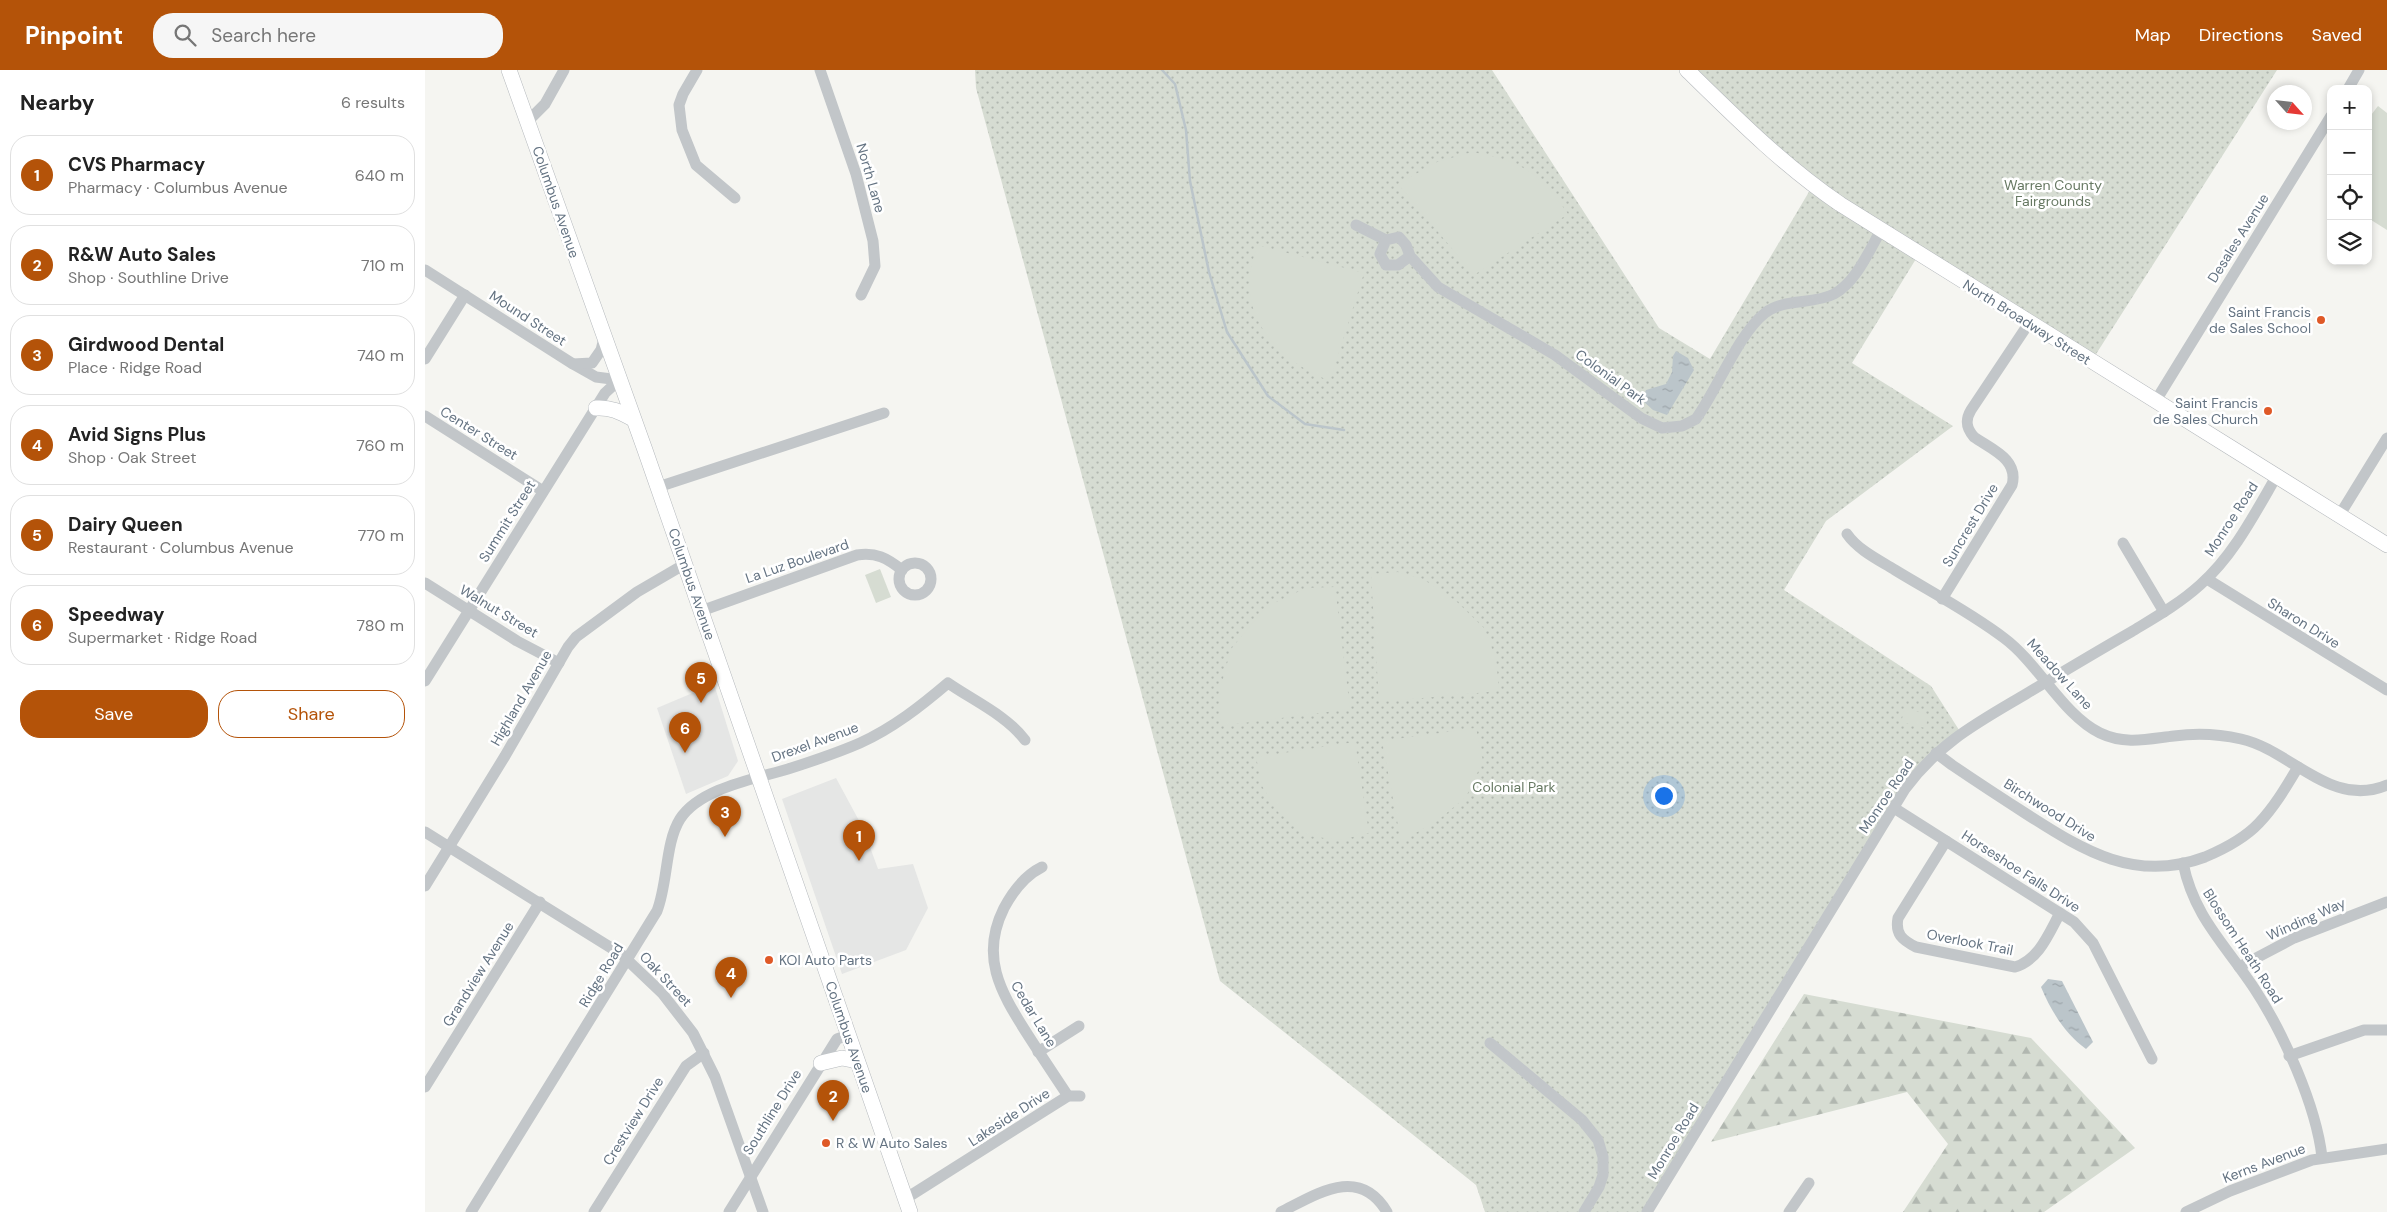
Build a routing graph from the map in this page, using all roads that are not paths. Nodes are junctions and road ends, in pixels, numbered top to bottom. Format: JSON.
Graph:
{"nodes":[{"id":1,"x":509,"y":70,"type":"edge"},
{"id":2,"x":564,"y":70,"type":"edge"},
{"id":3,"x":697,"y":70,"type":"edge"},
{"id":4,"x":820,"y":70,"type":"edge"},
{"id":5,"x":1687,"y":70,"type":"edge"},
{"id":6,"x":2359,"y":70,"type":"edge"},
{"id":7,"x":2350,"y":85,"type":"edge"},
{"id":8,"x":527,"y":121,"type":"junction"},
{"id":9,"x":2327,"y":122,"type":"edge"},
{"id":10,"x":735,"y":198,"type":"dead end"},
{"id":11,"x":1356,"y":225,"type":"dead end"},
{"id":12,"x":1881,"y":230,"type":"junction"},
{"id":13,"x":1386,"y":240,"type":"junction"},
{"id":14,"x":1410,"y":256,"type":"junction"},
{"id":15,"x":425,"y":270,"type":"edge"},
{"id":16,"x":465,"y":295,"type":"junction"},
{"id":17,"x":861,"y":295,"type":"dead end"},
{"id":18,"x":2029,"y":323,"type":"junction"},
{"id":19,"x":604,"y":338,"type":"junction"},
{"id":20,"x":425,"y":359,"type":"edge"},
{"id":21,"x":573,"y":364,"type":"junction"},
{"id":22,"x":619,"y":380,"type":"junction"},
{"id":23,"x":2155,"y":402,"type":"junction"},
{"id":24,"x":596,"y":408,"type":"junction"},
{"id":25,"x":884,"y":413,"type":"dead end"},
{"id":26,"x":425,"y":416,"type":"edge"},
{"id":27,"x":633,"y":419,"type":"junction"},
{"id":28,"x":2387,"y":438,"type":"edge"},
{"id":29,"x":2276,"y":477,"type":"junction"},
{"id":30,"x":658,"y":487,"type":"junction"},
{"id":31,"x":543,"y":491,"type":"junction"},
{"id":32,"x":2339,"y":516,"type":"junction"},
{"id":33,"x":1847,"y":534,"type":"dead end"},
{"id":34,"x":2123,"y":542,"type":"dead end"},
{"id":35,"x":2387,"y":545,"type":"edge"},
{"id":36,"x":685,"y":564,"type":"junction"},
{"id":37,"x":902,"y":570,"type":"dead end"},
{"id":38,"x":2207,"y":579,"type":"junction"},
{"id":39,"x":425,"y":583,"type":"edge"},
{"id":40,"x":1942,"y":599,"type":"junction"},
{"id":41,"x":468,"y":611,"type":"junction"},
{"id":42,"x":701,"y":611,"type":"junction"},
{"id":43,"x":2164,"y":612,"type":"junction"},
{"id":44,"x":559,"y":663,"type":"junction"},
{"id":45,"x":425,"y":681,"type":"edge"},
{"id":46,"x":2047,"y":681,"type":"junction"},
{"id":47,"x":2387,"y":690,"type":"edge"},
{"id":48,"x":1025,"y":740,"type":"dead end"},
{"id":49,"x":1936,"y":753,"type":"junction"},
{"id":50,"x":2298,"y":767,"type":"junction"},
{"id":51,"x":759,"y":777,"type":"junction"},
{"id":52,"x":2387,"y":785,"type":"edge"},
{"id":53,"x":1894,"y":808,"type":"junction"},
{"id":54,"x":425,"y":832,"type":"edge"},
{"id":55,"x":1946,"y":841,"type":"junction"},
{"id":56,"x":449,"y":846,"type":"junction"},
{"id":57,"x":2183,"y":863,"type":"junction"},
{"id":58,"x":1042,"y":866,"type":"dead end"},
{"id":59,"x":425,"y":886,"type":"edge"},
{"id":60,"x":540,"y":902,"type":"junction"},
{"id":61,"x":2387,"y":902,"type":"edge"},
{"id":62,"x":2061,"y":913,"type":"junction"},
{"id":63,"x":628,"y":959,"type":"junction"},
{"id":64,"x":2239,"y":967,"type":"junction"},
{"id":65,"x":1079,"y":1026,"type":"dead end"},
{"id":66,"x":2387,"y":1030,"type":"edge"},
{"id":67,"x":849,"y":1035,"type":"junction"},
{"id":68,"x":1490,"y":1043,"type":"dead end"},
{"id":69,"x":1038,"y":1052,"type":"junction"},
{"id":70,"x":704,"y":1053,"type":"junction"},
{"id":71,"x":2289,"y":1056,"type":"junction"},
{"id":72,"x":2152,"y":1059,"type":"dead end"},
{"id":73,"x":857,"y":1061,"type":"junction"},
{"id":74,"x":821,"y":1063,"type":"junction"},
{"id":75,"x":425,"y":1087,"type":"edge"},
{"id":76,"x":1068,"y":1096,"type":"junction"},
{"id":77,"x":1080,"y":1096,"type":"dead end"},
{"id":78,"x":2387,"y":1149,"type":"edge"},
{"id":79,"x":2322,"y":1157,"type":"junction"},
{"id":80,"x":751,"y":1175,"type":"junction"},
{"id":81,"x":1809,"y":1184,"type":"dead end"},
{"id":82,"x":908,"y":1206,"type":"edge"},
{"id":83,"x":471,"y":1212,"type":"edge"},
{"id":84,"x":594,"y":1212,"type":"edge"},
{"id":85,"x":729,"y":1212,"type":"edge"},
{"id":86,"x":763,"y":1212,"type":"edge"},
{"id":87,"x":1281,"y":1212,"type":"edge"},
{"id":88,"x":1387,"y":1212,"type":"edge"},
{"id":89,"x":1584,"y":1212,"type":"edge"},
{"id":90,"x":1647,"y":1212,"type":"edge"},
{"id":91,"x":1789,"y":1212,"type":"edge"},
{"id":92,"x":2186,"y":1212,"type":"edge"}],
"edges":[{"from":1,"to":8,"type":"main road","name":"Columbus Avenue"},
{"from":2,"to":8,"type":"street"},
{"from":3,"to":10,"type":"street"},
{"from":4,"to":17,"type":"street","name":"North Lane"},
{"from":5,"to":12,"type":"main road","name":"North Broadway Street"},
{"from":6,"to":7,"type":"street"},
{"from":8,"to":19,"type":"main road","name":"Columbus Avenue"},
{"from":9,"to":23,"type":"street","name":"Desales Avenue"},
{"from":11,"to":13,"type":"street","name":"Colonial Park"},
{"from":12,"to":14,"type":"street","name":"Colonial Park"},
{"from":12,"to":18,"type":"main road","name":"North Broadway Street"},
{"from":13,"to":14,"type":"street","name":"Colonial Park"},
{"from":13,"to":14,"type":"street"},
{"from":15,"to":16,"type":"street","name":"Mound Street"},
{"from":16,"to":20,"type":"street"},
{"from":16,"to":21,"type":"street","name":"Mound Street"},
{"from":18,"to":23,"type":"main road","name":"North Broadway Street"},
{"from":18,"to":40,"type":"street","name":"Suncrest Drive"},
{"from":19,"to":21,"type":"street"},
{"from":19,"to":22,"type":"main road","name":"Columbus Avenue"},
{"from":21,"to":22,"type":"street","name":"Mound Street"},
{"from":22,"to":24,"type":"street","name":"Summit Street"},
{"from":22,"to":27,"type":"main road","name":"Columbus Avenue"},
{"from":23,"to":29,"type":"main road","name":"North Broadway Street"},
{"from":24,"to":27,"type":"main road"},
{"from":24,"to":31,"type":"street","name":"Summit Street"},
{"from":25,"to":30,"type":"street"},
{"from":26,"to":31,"type":"street","name":"Center Street"},
{"from":27,"to":30,"type":"main road","name":"Columbus Avenue"},
{"from":28,"to":32,"type":"street"},
{"from":29,"to":32,"type":"main road","name":"North Broadway Street"},
{"from":29,"to":38,"type":"street","name":"Monroe Road"},
{"from":30,"to":36,"type":"main road","name":"Columbus Avenue"},
{"from":31,"to":41,"type":"street","name":"Summit Street"},
{"from":32,"to":35,"type":"main road","name":"North Broadway Street"},
{"from":33,"to":40,"type":"street","name":"Meadow Lane"},
{"from":34,"to":43,"type":"street"},
{"from":36,"to":42,"type":"main road","name":"Columbus Avenue"},
{"from":36,"to":44,"type":"street","name":"Highland Avenue"},
{"from":37,"to":42,"type":"street","name":"La Luz Boulevard"},
{"from":38,"to":43,"type":"street","name":"Monroe Road"},
{"from":38,"to":47,"type":"street","name":"Sharon Drive"},
{"from":39,"to":41,"type":"street","name":"Walnut Street"},
{"from":40,"to":46,"type":"street","name":"Meadow Lane"},
{"from":41,"to":44,"type":"street","name":"Walnut Street"},
{"from":41,"to":45,"type":"street","name":"Summit Street"},
{"from":42,"to":51,"type":"main road","name":"Columbus Avenue"},
{"from":43,"to":46,"type":"street","name":"Monroe Road"},
{"from":44,"to":56,"type":"street","name":"Highland Avenue"},
{"from":46,"to":49,"type":"street","name":"Monroe Road"},
{"from":46,"to":50,"type":"street","name":"Meadow Lane"},
{"from":48,"to":51,"type":"street","name":"Drexel Avenue"},
{"from":49,"to":53,"type":"street","name":"Monroe Road"},
{"from":49,"to":57,"type":"street","name":"Birchwood Drive"},
{"from":50,"to":52,"type":"street","name":"Meadow Lane"},
{"from":50,"to":57,"type":"street","name":"Birchwood Drive"},
{"from":51,"to":63,"type":"street","name":"Ridge Road"},
{"from":51,"to":67,"type":"main road","name":"Columbus Avenue"},
{"from":53,"to":55,"type":"street","name":"Horseshoe Falls Drive"},
{"from":53,"to":90,"type":"street","name":"Monroe Road"},
{"from":54,"to":56,"type":"street","name":"Oak Street"},
{"from":55,"to":62,"type":"street","name":"Horseshoe Falls Drive"},
{"from":55,"to":62,"type":"street","name":"Overlook Trail"},
{"from":56,"to":59,"type":"street","name":"Highland Avenue"},
{"from":56,"to":60,"type":"street","name":"Oak Street"},
{"from":57,"to":64,"type":"street","name":"Blossom Heath Road"},
{"from":58,"to":69,"type":"street","name":"Cedar Lane"},
{"from":60,"to":63,"type":"street","name":"Oak Street"},
{"from":60,"to":75,"type":"street","name":"Grandview Avenue"},
{"from":61,"to":64,"type":"street","name":"Winding Way"},
{"from":62,"to":72,"type":"street","name":"Horseshoe Falls Drive"},
{"from":63,"to":70,"type":"street","name":"Oak Street"},
{"from":63,"to":83,"type":"street","name":"Ridge Road"},
{"from":64,"to":71,"type":"street","name":"Blossom Heath Road"},
{"from":65,"to":69,"type":"street"},
{"from":66,"to":71,"type":"street"},
{"from":67,"to":73,"type":"main road","name":"Columbus Avenue"},
{"from":67,"to":74,"type":"street","name":"Southline Drive"},
{"from":68,"to":89,"type":"street"},
{"from":69,"to":76,"type":"street","name":"Cedar Lane"},
{"from":70,"to":80,"type":"street","name":"Oak Street"},
{"from":70,"to":84,"type":"street","name":"Crestview Drive"},
{"from":71,"to":79,"type":"street","name":"Blossom Heath Road"},
{"from":73,"to":74,"type":"main road"},
{"from":73,"to":82,"type":"main road","name":"Columbus Avenue"},
{"from":74,"to":80,"type":"street","name":"Southline Drive"},
{"from":76,"to":77,"type":"street","name":"Lakeside Drive"},
{"from":76,"to":82,"type":"street","name":"Lakeside Drive"},
{"from":78,"to":79,"type":"street","name":"Kerns Avenue"},
{"from":79,"to":92,"type":"street","name":"Kerns Avenue"},
{"from":80,"to":85,"type":"street","name":"Southline Drive"},
{"from":80,"to":86,"type":"street","name":"Oak Street"},
{"from":81,"to":91,"type":"street"},
{"from":87,"to":88,"type":"street"}]}
